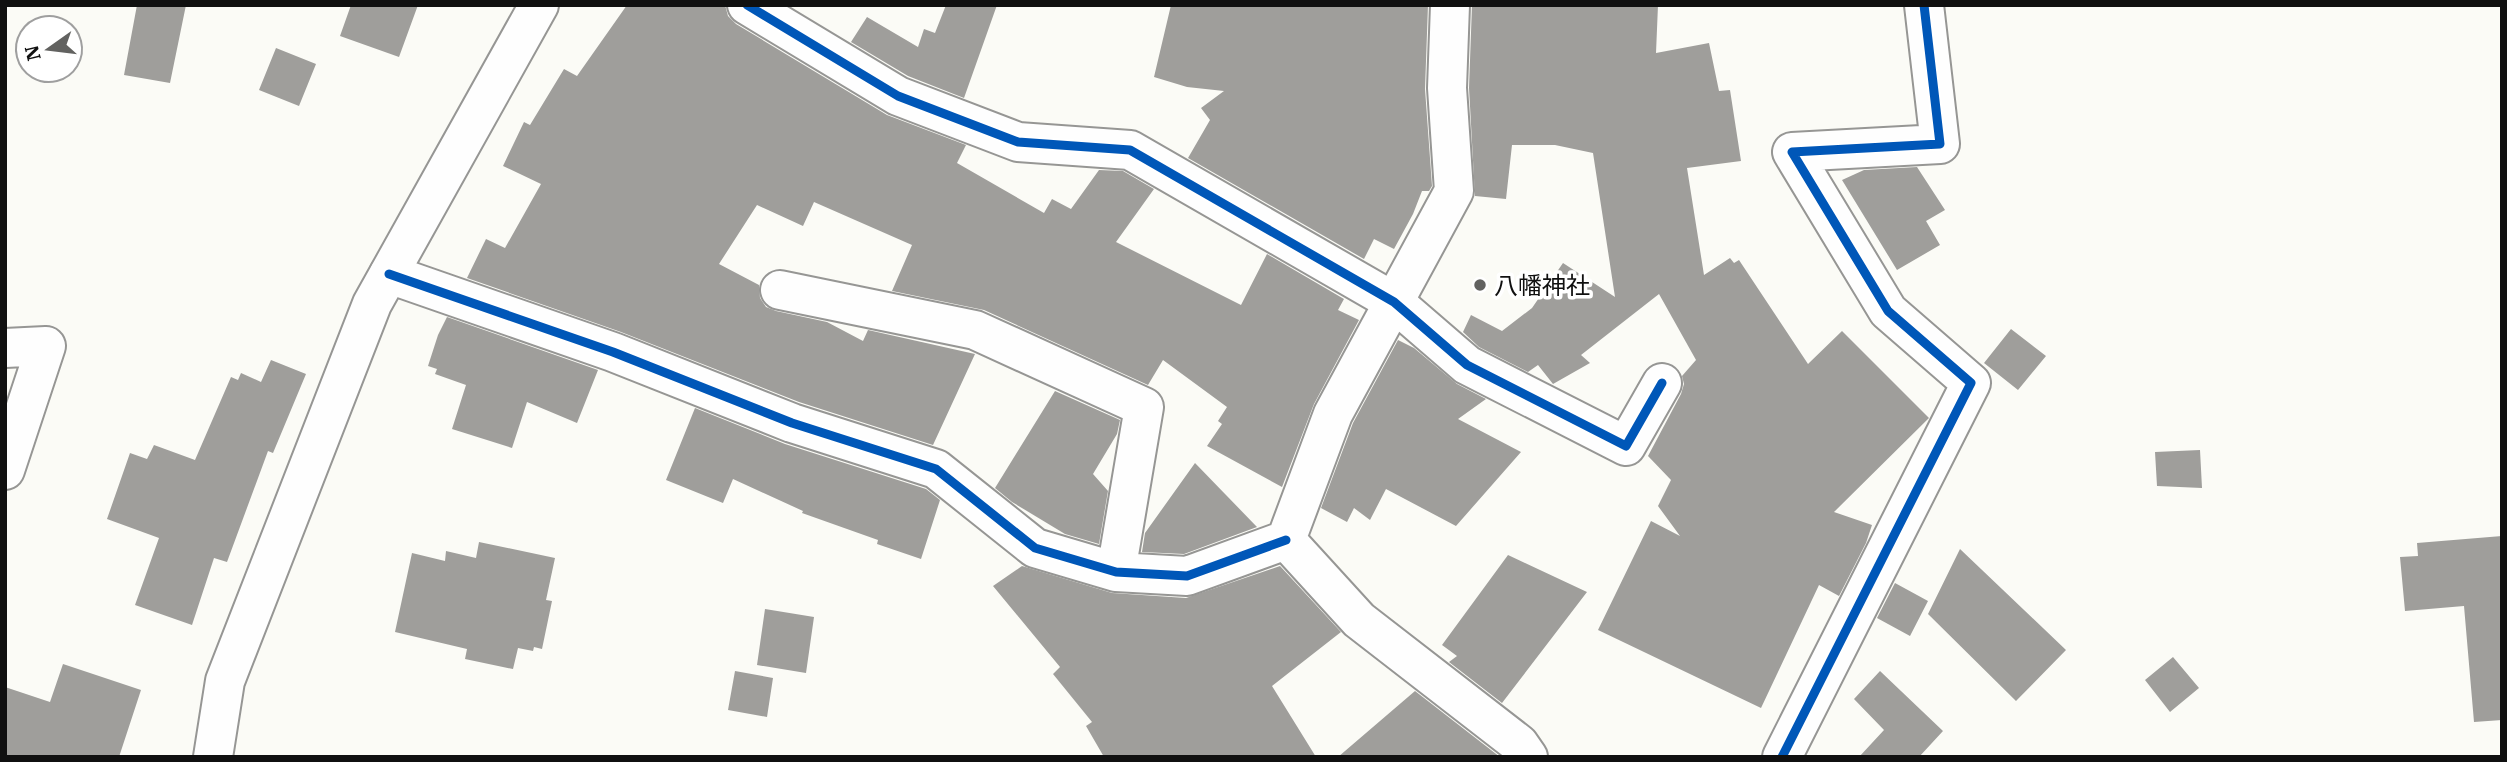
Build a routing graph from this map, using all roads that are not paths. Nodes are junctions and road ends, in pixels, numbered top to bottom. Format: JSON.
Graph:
{"nodes":[{"id":1,"x":539,"y":5,"type":"edge"},
{"id":2,"x":747,"y":5,"type":"edge"},
{"id":3,"x":1450,"y":5,"type":"edge"},
{"id":4,"x":1924,"y":5,"type":"edge"},
{"id":5,"x":389,"y":274,"type":"junction"},
{"id":6,"x":780,"y":290,"type":"dead end"},
{"id":7,"x":1394,"y":302,"type":"junction"},
{"id":8,"x":5,"y":348,"type":"edge"},
{"id":9,"x":1662,"y":383,"type":"dead end"},
{"id":10,"x":5,"y":470,"type":"edge"},
{"id":11,"x":1286,"y":540,"type":"junction"},
{"id":12,"x":1116,"y":572,"type":"junction"},
{"id":13,"x":213,"y":757,"type":"edge"},
{"id":14,"x":1528,"y":757,"type":"edge"},
{"id":15,"x":1782,"y":757,"type":"edge"}],
"edges":[{"from":1,"to":5,"type":"street"},
{"from":2,"to":7,"type":"street"},
{"from":3,"to":7,"type":"street"},
{"from":4,"to":15,"type":"street"},
{"from":5,"to":12,"type":"street"},
{"from":5,"to":13,"type":"street"},
{"from":6,"to":12,"type":"street"},
{"from":7,"to":9,"type":"street"},
{"from":7,"to":11,"type":"street"},
{"from":8,"to":10,"type":"street"},
{"from":11,"to":12,"type":"street"},
{"from":11,"to":14,"type":"street"}]}
